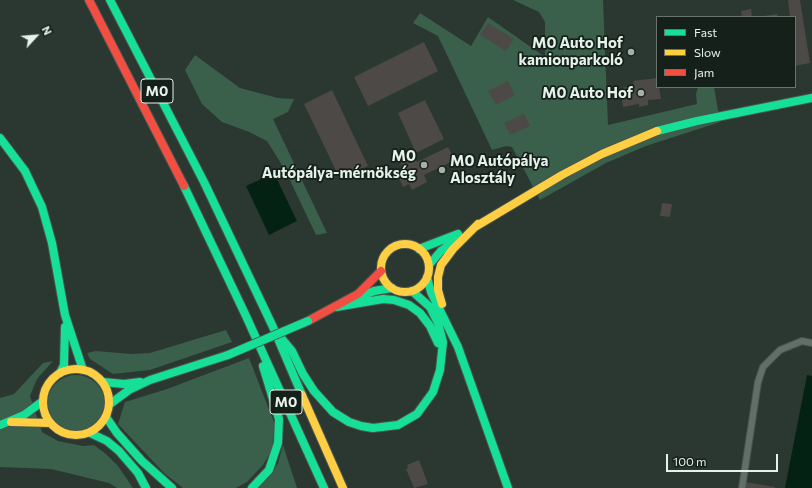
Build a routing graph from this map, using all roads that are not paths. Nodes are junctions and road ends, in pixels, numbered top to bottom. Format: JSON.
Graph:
{"nodes":[{"id":1,"x":89,"y":0,"type":"edge"},
{"id":2,"x":110,"y":0,"type":"edge"},
{"id":3,"x":812,"y":98,"type":"edge"},
{"id":4,"x":0,"y":138,"type":"edge"},
{"id":5,"x":478,"y":224,"type":"junction"},
{"id":6,"x":419,"y":249,"type":"junction"},
{"id":7,"x":429,"y":265,"type":"junction"},
{"id":8,"x":381,"y":271,"type":"junction"},
{"id":9,"x":427,"y":277,"type":"junction"},
{"id":10,"x":392,"y":288,"type":"junction"},
{"id":11,"x":412,"y":291,"type":"junction"},
{"id":12,"x":336,"y":307,"type":"junction"},
{"id":13,"x":65,"y":314,"type":"junction"},
{"id":14,"x":246,"y":316,"type":"junction"},
{"id":15,"x":273,"y":327,"type":"junction"},
{"id":16,"x":450,"y":329,"type":"junction"},
{"id":17,"x":812,"y":343,"type":"edge"},
{"id":18,"x":442,"y":358,"type":"junction"},
{"id":19,"x":83,"y":370,"type":"junction"},
{"id":20,"x":60,"y":373,"type":"junction"},
{"id":21,"x":150,"y":380,"type":"junction"},
{"id":22,"x":103,"y":382,"type":"junction"},
{"id":23,"x":43,"y":400,"type":"junction"},
{"id":24,"x":110,"y":404,"type":"junction"},
{"id":25,"x":106,"y":417,"type":"junction"},
{"id":26,"x":8,"y":423,"type":"junction"},
{"id":27,"x":50,"y":423,"type":"junction"},
{"id":28,"x":0,"y":425,"type":"edge"},
{"id":29,"x":90,"y":433,"type":"junction"},
{"id":30,"x":146,"y":488,"type":"edge"},
{"id":31,"x":172,"y":488,"type":"edge"},
{"id":32,"x":252,"y":488,"type":"edge"},
{"id":33,"x":324,"y":488,"type":"edge"},
{"id":34,"x":344,"y":488,"type":"edge"},
{"id":35,"x":508,"y":488,"type":"edge"},
{"id":36,"x":742,"y":488,"type":"edge"}],
"edges":[{"from":1,"to":14,"type":"main road","number":"M0"},
{"from":2,"to":15,"type":"main road","number":"M0"},
{"from":3,"to":5,"type":"main road"},
{"from":4,"to":13,"type":"main road"},
{"from":5,"to":6,"type":"main road"},
{"from":5,"to":7,"type":"main road"},
{"from":5,"to":16,"type":"main road"},
{"from":6,"to":7,"type":"main road"},
{"from":6,"to":8,"type":"main road"},
{"from":7,"to":9,"type":"main road"},
{"from":8,"to":10,"type":"main road"},
{"from":8,"to":12,"type":"main road"},
{"from":9,"to":11,"type":"main road"},
{"from":9,"to":16,"type":"main road"},
{"from":10,"to":11,"type":"main road"},
{"from":10,"to":12,"type":"main road"},
{"from":11,"to":18,"type":"main road"},
{"from":12,"to":18,"type":"main road"},
{"from":12,"to":21,"type":"main road","bridge":true},
{"from":13,"to":19,"type":"main road"},
{"from":13,"to":20,"type":"main road"},
{"from":14,"to":32,"type":"main road"},
{"from":14,"to":33,"type":"main road","number":"M0"},
{"from":15,"to":18,"type":"main road"},
{"from":15,"to":34,"type":"main road","number":"M0"},
{"from":16,"to":35,"type":"main road"},
{"from":17,"to":36,"type":"street"},
{"from":19,"to":20,"type":"main road"},
{"from":19,"to":22,"type":"main road"},
{"from":20,"to":23,"type":"main road"},
{"from":21,"to":22,"type":"main road"},
{"from":21,"to":24,"type":"main road"},
{"from":22,"to":24,"type":"main road"},
{"from":23,"to":26,"type":"main road"},
{"from":23,"to":27,"type":"main road"},
{"from":24,"to":25,"type":"main road"},
{"from":25,"to":29,"type":"main road"},
{"from":25,"to":31,"type":"main road"},
{"from":26,"to":27,"type":"main road"},
{"from":26,"to":28,"type":"main road"},
{"from":27,"to":29,"type":"main road"},
{"from":29,"to":30,"type":"main road"}]}
